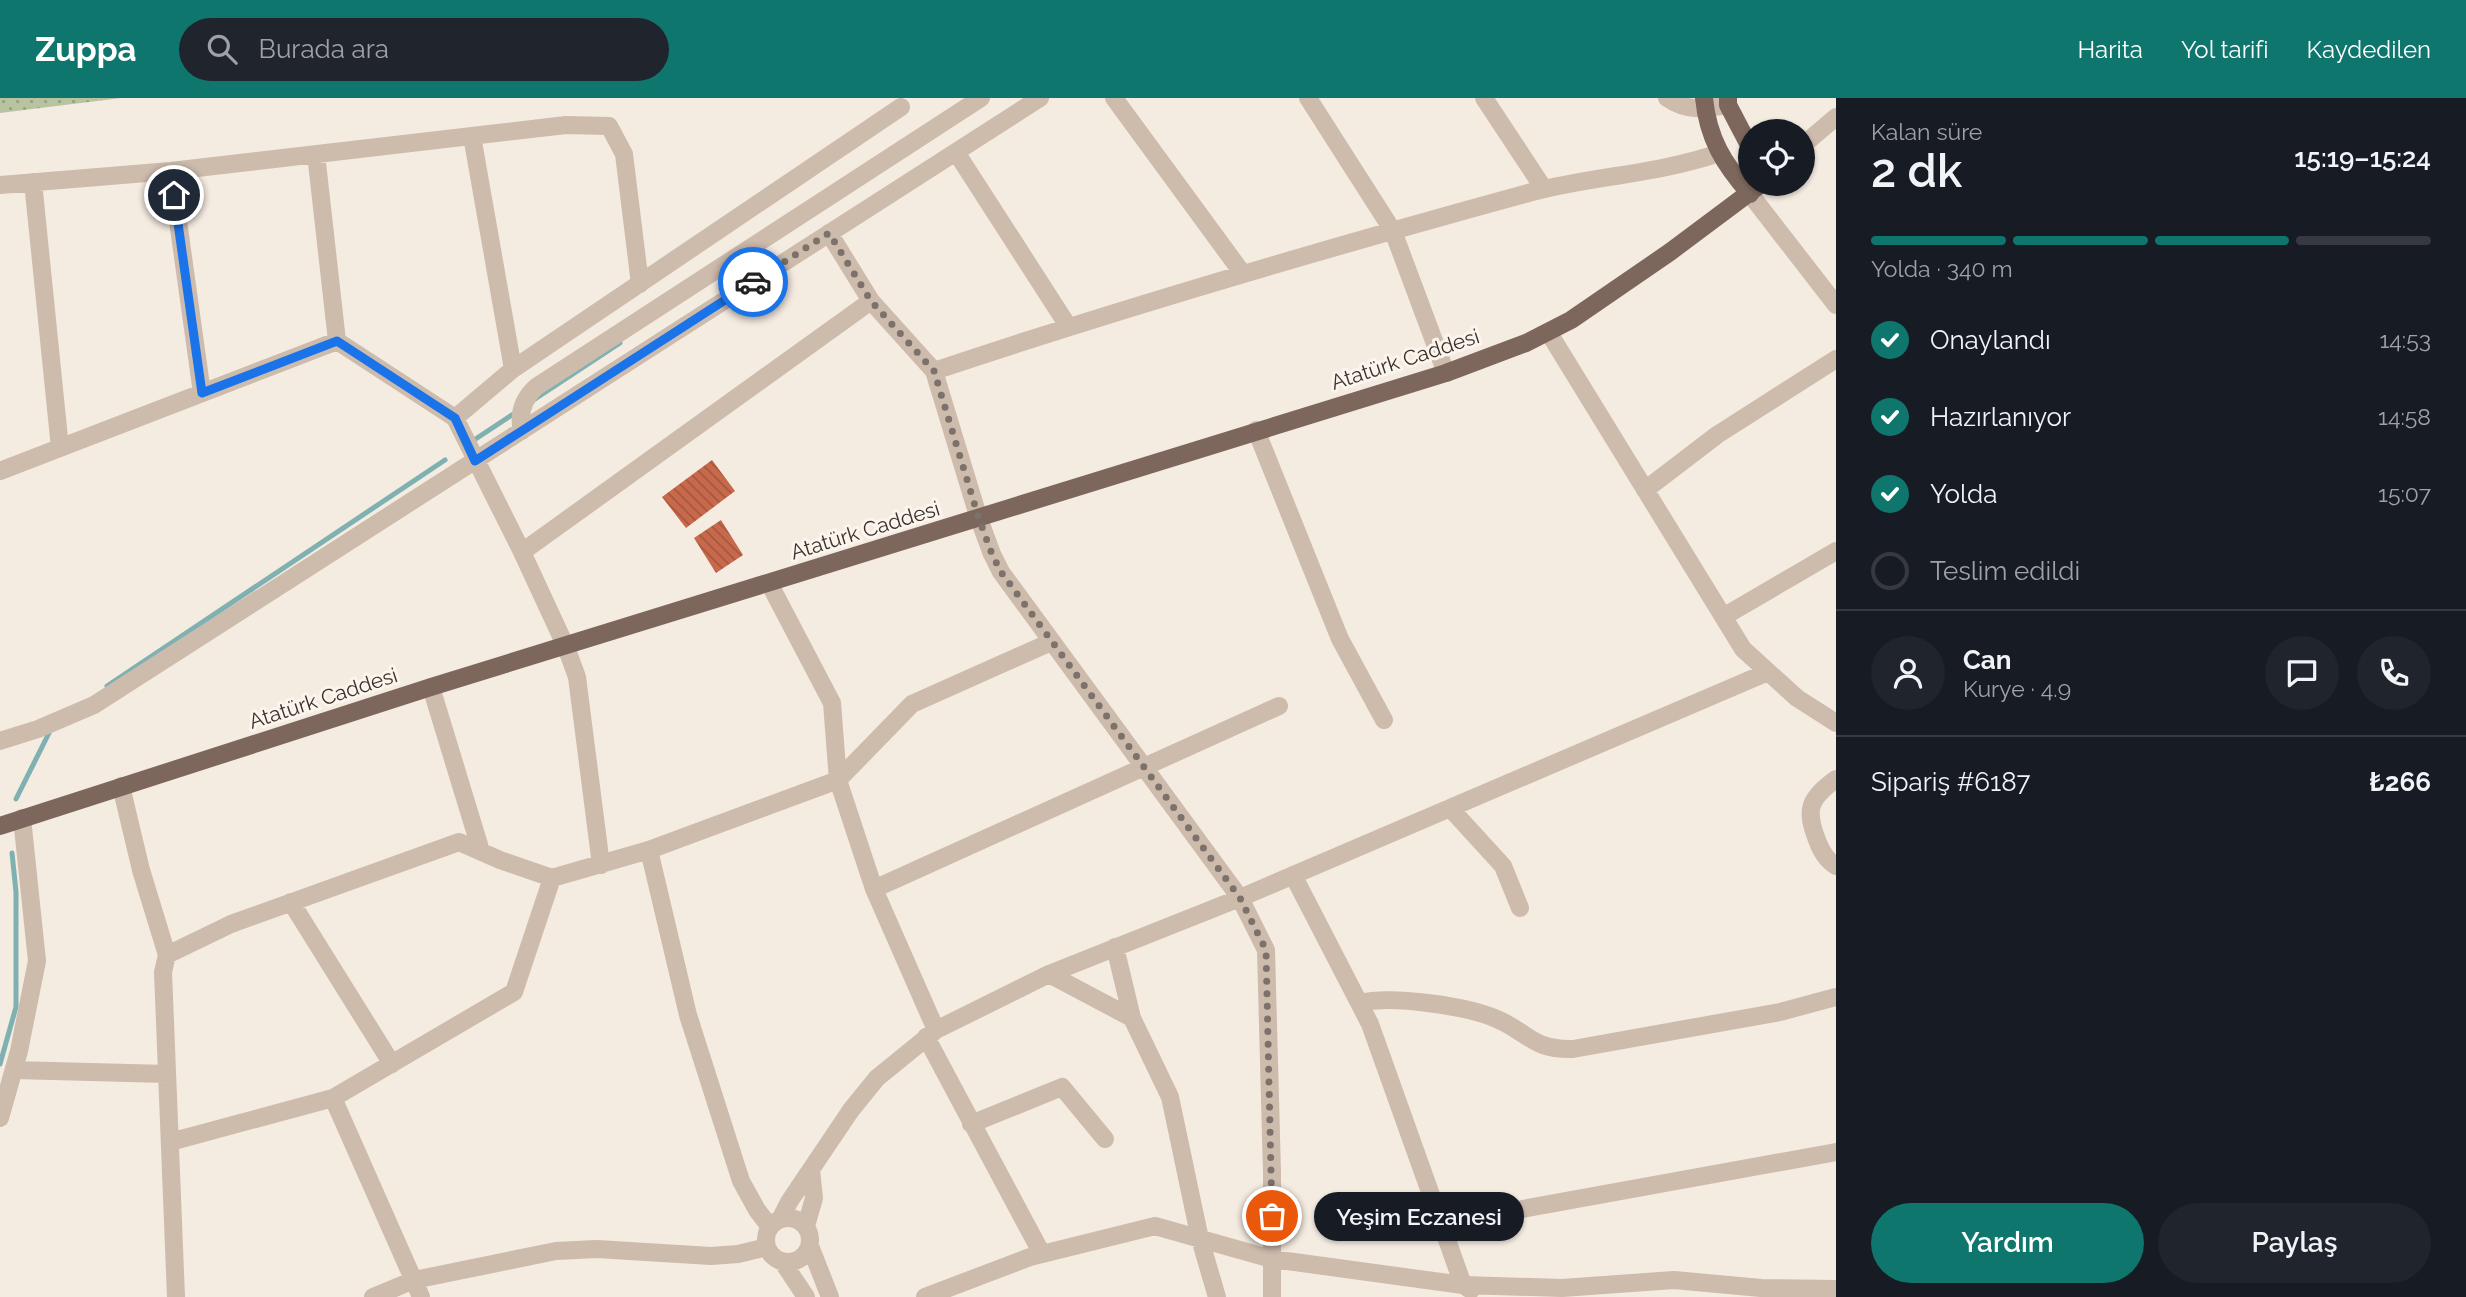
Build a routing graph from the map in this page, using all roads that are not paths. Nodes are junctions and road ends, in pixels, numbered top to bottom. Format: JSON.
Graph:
{"nodes":[{"id":1,"x":981,"y":98,"type":"edge"},
{"id":2,"x":1114,"y":98,"type":"edge"},
{"id":3,"x":1308,"y":98,"type":"edge"},
{"id":4,"x":1484,"y":98,"type":"edge"},
{"id":5,"x":1667,"y":98,"type":"edge"},
{"id":6,"x":1036,"y":99,"type":"edge"},
{"id":7,"x":1728,"y":101,"type":"edge"},
{"id":8,"x":1704,"y":104,"type":"edge"},
{"id":9,"x":901,"y":107,"type":"dead end"},
{"id":10,"x":1835,"y":115,"type":"edge"},
{"id":11,"x":1738,"y":122,"type":"edge"},
{"id":12,"x":1815,"y":134,"type":"edge"},
{"id":13,"x":472,"y":136,"type":"junction"},
{"id":14,"x":956,"y":152,"type":"junction"},
{"id":15,"x":1718,"y":153,"type":"junction"},
{"id":16,"x":316,"y":154,"type":"junction"},
{"id":17,"x":171,"y":171,"type":"junction"},
{"id":18,"x":1738,"y":172,"type":"edge"},
{"id":19,"x":33,"y":182,"type":"junction"},
{"id":20,"x":0,"y":185,"type":"edge"},
{"id":21,"x":1544,"y":189,"type":"junction"},
{"id":22,"x":1746,"y":196,"type":"edge"},
{"id":23,"x":1761,"y":196,"type":"edge"},
{"id":24,"x":1393,"y":230,"type":"junction"},
{"id":25,"x":829,"y":233,"type":"junction"},
{"id":26,"x":1243,"y":275,"type":"junction"},
{"id":27,"x":640,"y":284,"type":"junction"},
{"id":28,"x":871,"y":301,"type":"junction"},
{"id":29,"x":1836,"y":305,"type":"edge"},
{"id":30,"x":1068,"y":326,"type":"junction"},
{"id":31,"x":1549,"y":332,"type":"junction"},
{"id":32,"x":337,"y":341,"type":"junction"},
{"id":33,"x":1836,"y":359,"type":"edge"},
{"id":34,"x":513,"y":369,"type":"junction"},
{"id":35,"x":934,"y":371,"type":"junction"},
{"id":36,"x":1446,"y":373,"type":"junction"},
{"id":37,"x":202,"y":393,"type":"junction"},
{"id":38,"x":455,"y":418,"type":"junction"},
{"id":39,"x":1256,"y":430,"type":"junction"},
{"id":40,"x":522,"y":431,"type":"junction"},
{"id":41,"x":60,"y":448,"type":"junction"},
{"id":42,"x":475,"y":461,"type":"junction"},
{"id":43,"x":0,"y":471,"type":"edge"},
{"id":44,"x":1645,"y":490,"type":"junction"},
{"id":45,"x":979,"y":519,"type":"junction"},
{"id":46,"x":1836,"y":551,"type":"edge"},
{"id":47,"x":522,"y":552,"type":"junction"},
{"id":48,"x":769,"y":583,"type":"junction"},
{"id":49,"x":1723,"y":617,"type":"junction"},
{"id":50,"x":1051,"y":642,"type":"junction"},
{"id":51,"x":566,"y":647,"type":"junction"},
{"id":52,"x":1768,"y":672,"type":"junction"},
{"id":53,"x":431,"y":687,"type":"junction"},
{"id":54,"x":1279,"y":706,"type":"dead end"},
{"id":55,"x":1384,"y":720,"type":"dead end"},
{"id":56,"x":1836,"y":723,"type":"edge"},
{"id":57,"x":0,"y":741,"type":"edge"},
{"id":58,"x":1144,"y":766,"type":"junction"},
{"id":59,"x":1836,"y":779,"type":"edge"},
{"id":60,"x":838,"y":780,"type":"junction"},
{"id":61,"x":121,"y":786,"type":"junction"},
{"id":62,"x":1450,"y":808,"type":"junction"},
{"id":63,"x":23,"y":818,"type":"junction"},
{"id":64,"x":0,"y":826,"type":"edge"},
{"id":65,"x":649,"y":850,"type":"junction"},
{"id":66,"x":481,"y":851,"type":"junction"},
{"id":67,"x":601,"y":865,"type":"junction"},
{"id":68,"x":1836,"y":866,"type":"edge"},
{"id":69,"x":1293,"y":875,"type":"junction"},
{"id":70,"x":552,"y":878,"type":"junction"},
{"id":71,"x":874,"y":889,"type":"junction"},
{"id":72,"x":1240,"y":898,"type":"junction"},
{"id":73,"x":290,"y":902,"type":"junction"},
{"id":74,"x":1520,"y":908,"type":"dead end"},
{"id":75,"x":1115,"y":947,"type":"junction"},
{"id":76,"x":167,"y":955,"type":"junction"},
{"id":77,"x":1049,"y":974,"type":"junction"},
{"id":78,"x":1836,"y":997,"type":"edge"},
{"id":79,"x":1360,"y":1003,"type":"junction"},
{"id":80,"x":1132,"y":1018,"type":"junction"},
{"id":81,"x":931,"y":1033,"type":"junction"},
{"id":82,"x":392,"y":1064,"type":"junction"},
{"id":83,"x":14,"y":1070,"type":"junction"},
{"id":84,"x":167,"y":1074,"type":"junction"},
{"id":85,"x":333,"y":1098,"type":"junction"},
{"id":86,"x":0,"y":1118,"type":"edge"},
{"id":87,"x":971,"y":1124,"type":"junction"},
{"id":88,"x":1105,"y":1139,"type":"dead end"},
{"id":89,"x":170,"y":1142,"type":"junction"},
{"id":90,"x":1836,"y":1152,"type":"edge"},
{"id":91,"x":811,"y":1170,"type":"junction"},
{"id":92,"x":1440,"y":1220,"type":"junction"},
{"id":93,"x":775,"y":1223,"type":"junction"},
{"id":94,"x":806,"y":1226,"type":"junction"},
{"id":95,"x":1200,"y":1239,"type":"junction"},
{"id":96,"x":810,"y":1246,"type":"junction"},
{"id":97,"x":767,"y":1247,"type":"junction"},
{"id":98,"x":1042,"y":1254,"type":"junction"},
{"id":99,"x":1272,"y":1259,"type":"junction"},
{"id":100,"x":782,"y":1261,"type":"junction"},
{"id":101,"x":414,"y":1280,"type":"junction"},
{"id":102,"x":1463,"y":1285,"type":"junction"},
{"id":103,"x":1836,"y":1289,"type":"edge"},
{"id":104,"x":1713,"y":1291,"type":"edge"},
{"id":105,"x":176,"y":1297,"type":"edge"},
{"id":106,"x":373,"y":1297,"type":"edge"},
{"id":107,"x":421,"y":1297,"type":"edge"},
{"id":108,"x":806,"y":1297,"type":"edge"},
{"id":109,"x":830,"y":1297,"type":"edge"},
{"id":110,"x":925,"y":1297,"type":"edge"},
{"id":111,"x":1217,"y":1297,"type":"edge"},
{"id":112,"x":1272,"y":1297,"type":"edge"},
{"id":113,"x":1483,"y":1297,"type":"edge"}],
"edges":[{"from":1,"to":40,"type":"street"},
{"from":2,"to":26,"type":"street"},
{"from":3,"to":24,"type":"street"},
{"from":4,"to":21,"type":"street"},
{"from":5,"to":8,"type":"street"},
{"from":6,"to":14,"type":"street"},
{"from":7,"to":8,"type":"street"},
{"from":7,"to":11,"type":"main road"},
{"from":8,"to":15,"type":"main road"},
{"from":9,"to":27,"type":"street"},
{"from":10,"to":12,"type":"street"},
{"from":13,"to":16,"type":"street"},
{"from":13,"to":27,"type":"street"},
{"from":13,"to":34,"type":"street"},
{"from":14,"to":25,"type":"street"},
{"from":14,"to":30,"type":"street"},
{"from":15,"to":18,"type":"main road"},
{"from":15,"to":21,"type":"street"},
{"from":16,"to":17,"type":"street"},
{"from":16,"to":32,"type":"street"},
{"from":17,"to":19,"type":"street"},
{"from":17,"to":37,"type":"street"},
{"from":19,"to":20,"type":"street"},
{"from":19,"to":41,"type":"street"},
{"from":21,"to":24,"type":"street"},
{"from":22,"to":31,"type":"main road","name":"Atatürk Caddesi"},
{"from":23,"to":29,"type":"street"},
{"from":24,"to":26,"type":"street"},
{"from":24,"to":36,"type":"street"},
{"from":25,"to":28,"type":"street"},
{"from":25,"to":40,"type":"street"},
{"from":26,"to":30,"type":"street"},
{"from":27,"to":34,"type":"street"},
{"from":28,"to":35,"type":"street"},
{"from":28,"to":47,"type":"street"},
{"from":30,"to":35,"type":"street"},
{"from":31,"to":36,"type":"main road","name":"Atatürk Caddesi"},
{"from":31,"to":44,"type":"street"},
{"from":32,"to":37,"type":"street"},
{"from":32,"to":38,"type":"street"},
{"from":33,"to":44,"type":"street"},
{"from":34,"to":38,"type":"street"},
{"from":35,"to":45,"type":"street"},
{"from":36,"to":39,"type":"main road","name":"Atatürk Caddesi"},
{"from":37,"to":41,"type":"street"},
{"from":38,"to":42,"type":"street"},
{"from":39,"to":45,"type":"main road","name":"Atatürk Caddesi"},
{"from":39,"to":55,"type":"street"},
{"from":40,"to":42,"type":"street"},
{"from":41,"to":43,"type":"street"},
{"from":42,"to":47,"type":"street"},
{"from":42,"to":57,"type":"street"},
{"from":44,"to":49,"type":"street"},
{"from":45,"to":48,"type":"main road","name":"Atatürk Caddesi"},
{"from":45,"to":50,"type":"street"},
{"from":46,"to":49,"type":"street"},
{"from":47,"to":51,"type":"street"},
{"from":48,"to":51,"type":"main road","name":"Atatürk Caddesi"},
{"from":48,"to":60,"type":"street"},
{"from":49,"to":52,"type":"street"},
{"from":50,"to":58,"type":"street"},
{"from":50,"to":60,"type":"street"},
{"from":51,"to":53,"type":"main road","name":"Atatürk Caddesi"},
{"from":51,"to":67,"type":"street"},
{"from":52,"to":56,"type":"street"},
{"from":52,"to":62,"type":"street"},
{"from":53,"to":61,"type":"main road","name":"Atatürk Caddesi"},
{"from":53,"to":66,"type":"street"},
{"from":54,"to":58,"type":"street"},
{"from":58,"to":71,"type":"street"},
{"from":58,"to":72,"type":"street"},
{"from":59,"to":68,"type":"street"},
{"from":60,"to":65,"type":"street"},
{"from":60,"to":71,"type":"street"},
{"from":61,"to":63,"type":"main road","name":"Atatürk Caddesi"},
{"from":61,"to":76,"type":"street"},
{"from":62,"to":69,"type":"street"},
{"from":62,"to":74,"type":"street"},
{"from":63,"to":64,"type":"main road","name":"Atatürk Caddesi"},
{"from":63,"to":83,"type":"street"},
{"from":65,"to":67,"type":"street"},
{"from":65,"to":93,"type":"street"},
{"from":66,"to":70,"type":"street"},
{"from":66,"to":73,"type":"street"},
{"from":67,"to":70,"type":"street"},
{"from":69,"to":72,"type":"street"},
{"from":69,"to":79,"type":"street"},
{"from":70,"to":82,"type":"street"},
{"from":71,"to":81,"type":"street"},
{"from":72,"to":75,"type":"street"},
{"from":72,"to":99,"type":"street"},
{"from":73,"to":76,"type":"street"},
{"from":73,"to":82,"type":"street"},
{"from":75,"to":77,"type":"street"},
{"from":75,"to":80,"type":"street"},
{"from":76,"to":84,"type":"street"},
{"from":77,"to":80,"type":"street"},
{"from":77,"to":81,"type":"street"},
{"from":78,"to":79,"type":"street"},
{"from":79,"to":92,"type":"street"},
{"from":80,"to":95,"type":"street"},
{"from":81,"to":87,"type":"street"},
{"from":81,"to":91,"type":"street"},
{"from":82,"to":85,"type":"street"},
{"from":83,"to":84,"type":"street"},
{"from":83,"to":86,"type":"street"},
{"from":84,"to":89,"type":"street"},
{"from":85,"to":89,"type":"street"},
{"from":85,"to":101,"type":"street"},
{"from":87,"to":88,"type":"street"},
{"from":87,"to":98,"type":"street"},
{"from":89,"to":105,"type":"street"},
{"from":90,"to":92,"type":"street"},
{"from":91,"to":93,"type":"street"},
{"from":91,"to":94,"type":"street"},
{"from":92,"to":102,"type":"street"},
{"from":93,"to":94,"type":"street"},
{"from":93,"to":97,"type":"street"},
{"from":94,"to":96,"type":"street"},
{"from":95,"to":98,"type":"street"},
{"from":95,"to":99,"type":"street"},
{"from":95,"to":111,"type":"street"},
{"from":96,"to":100,"type":"street"},
{"from":96,"to":109,"type":"street"},
{"from":97,"to":100,"type":"street"},
{"from":97,"to":101,"type":"street"},
{"from":98,"to":110,"type":"street"},
{"from":99,"to":102,"type":"street"},
{"from":99,"to":112,"type":"street"},
{"from":100,"to":108,"type":"street"},
{"from":101,"to":106,"type":"street"},
{"from":101,"to":107,"type":"street"},
{"from":102,"to":104,"type":"street"},
{"from":102,"to":113,"type":"street"},
{"from":103,"to":104,"type":"street"}]}
